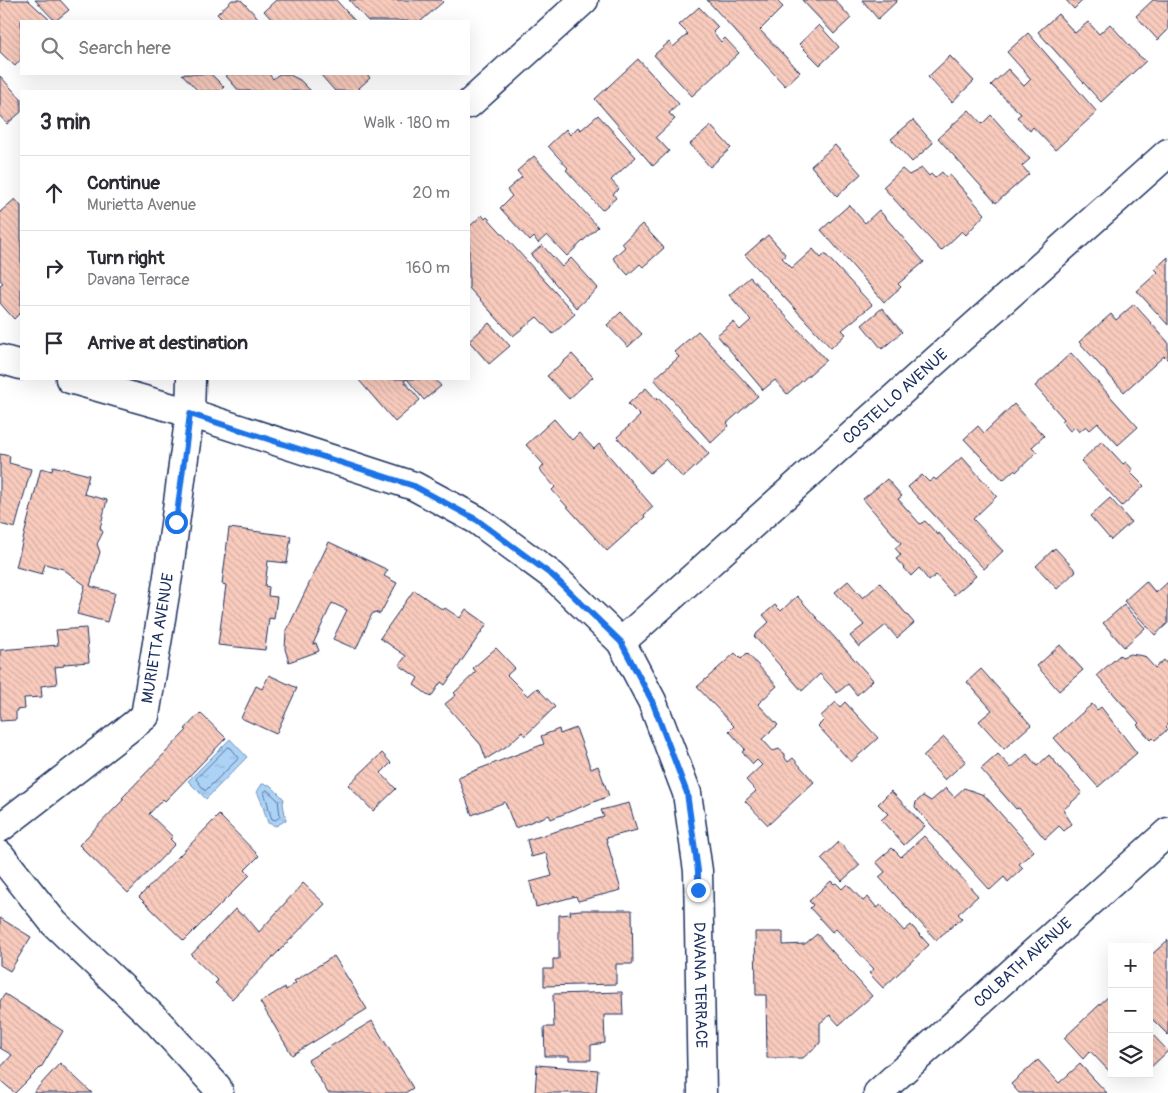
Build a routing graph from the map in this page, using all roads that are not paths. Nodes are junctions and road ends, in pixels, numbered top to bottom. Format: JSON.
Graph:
{"nodes":[{"id":1,"x":584,"y":0,"type":"edge"},
{"id":2,"x":470,"y":103,"type":"edge"},
{"id":3,"x":1168,"y":153,"type":"edge"},
{"id":4,"x":0,"y":359,"type":"edge"},
{"id":5,"x":20,"y":365,"type":"edge"},
{"id":6,"x":73,"y":380,"type":"edge"},
{"id":7,"x":191,"y":380,"type":"edge"},
{"id":8,"x":190,"y":414,"type":"junction"},
{"id":9,"x":621,"y":642,"type":"junction"},
{"id":10,"x":0,"y":828,"type":"edge"},
{"id":11,"x":1168,"y":832,"type":"edge"},
{"id":12,"x":0,"y":855,"type":"edge"},
{"id":13,"x":219,"y":1093,"type":"edge"},
{"id":14,"x":702,"y":1093,"type":"edge"},
{"id":15,"x":878,"y":1093,"type":"edge"}],
"edges":[{"from":1,"to":2,"type":"street"},
{"from":3,"to":9,"type":"street","name":"COSTELLO AVENUE"},
{"from":4,"to":5,"type":"street"},
{"from":6,"to":8,"type":"street","name":"DAVANA TERRACE"},
{"from":7,"to":8,"type":"street","name":"MURIETTA AVENUE"},
{"from":8,"to":9,"type":"street","name":"DAVANA TERRACE"},
{"from":8,"to":10,"type":"street","name":"MURIETTA AVENUE"},
{"from":9,"to":14,"type":"street","name":"DAVANA TERRACE"},
{"from":11,"to":15,"type":"street","name":"COLBATH AVENUE"},
{"from":12,"to":13,"type":"street"}]}
